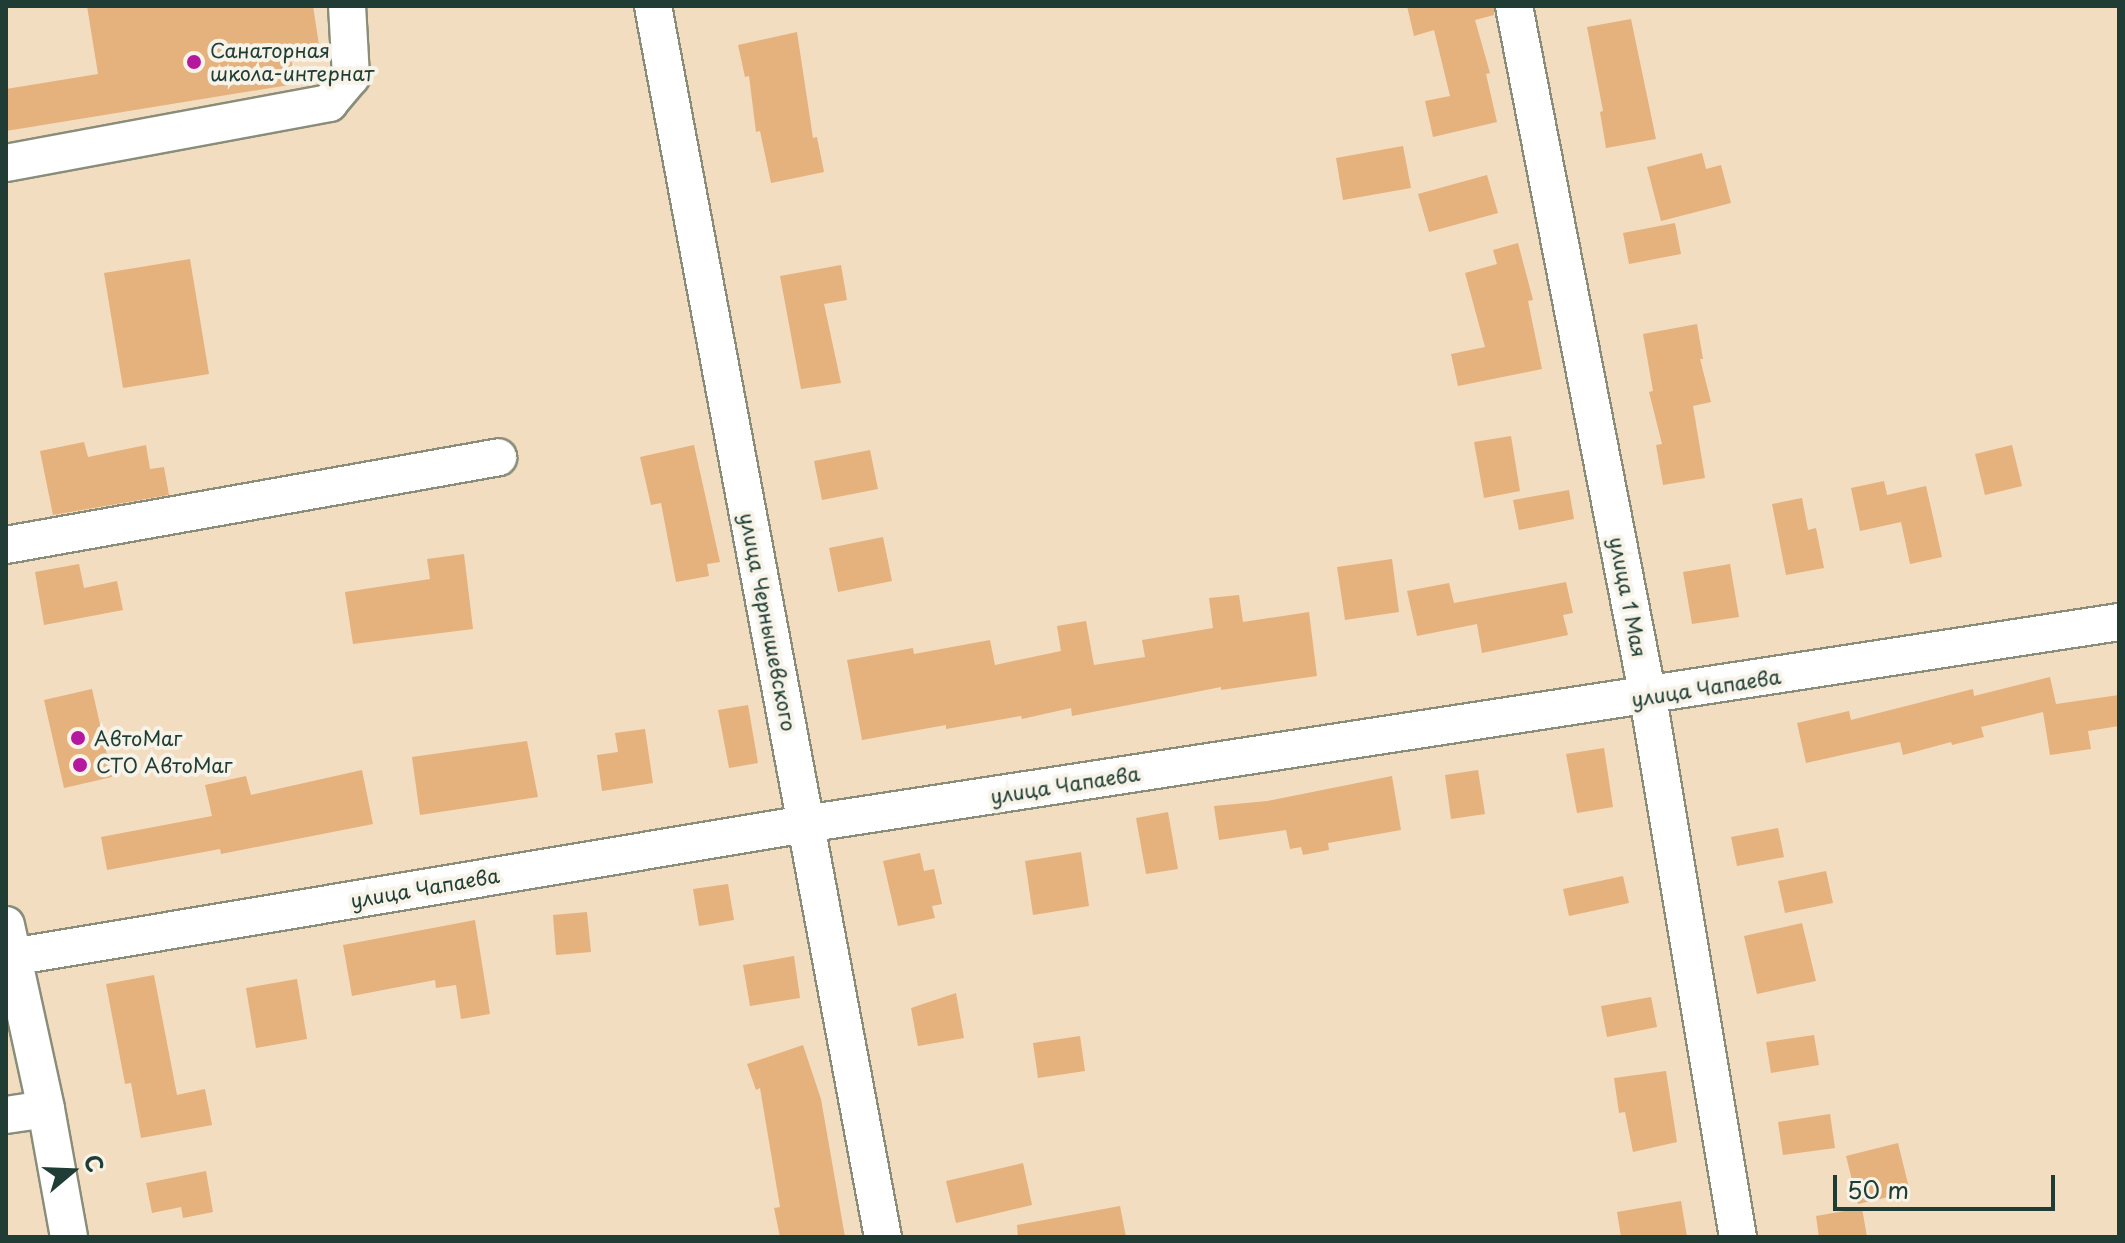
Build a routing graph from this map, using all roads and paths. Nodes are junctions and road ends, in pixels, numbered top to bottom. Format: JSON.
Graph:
{"nodes":[{"id":1,"x":347,"y":6,"type":"edge"},
{"id":2,"x":653,"y":6,"type":"edge"},
{"id":3,"x":1514,"y":6,"type":"edge"},
{"id":4,"x":6,"y":163,"type":"edge"},
{"id":5,"x":498,"y":457,"type":"dead end"},
{"id":6,"x":6,"y":545,"type":"edge"},
{"id":7,"x":2119,"y":622,"type":"edge"},
{"id":8,"x":1648,"y":697,"type":"junction"},
{"id":9,"x":805,"y":824,"type":"junction"},
{"id":10,"x":9,"y":941,"type":"edge"},
{"id":11,"x":46,"y":1109,"type":"junction"},
{"id":12,"x":6,"y":1115,"type":"edge"},
{"id":13,"x":69,"y":1237,"type":"edge"},
{"id":14,"x":883,"y":1237,"type":"edge"},
{"id":15,"x":1738,"y":1237,"type":"edge"}],
"edges":[{"from":1,"to":4,"type":"street"},
{"from":2,"to":9,"type":"street","name":"улица Чернышевского"},
{"from":3,"to":8,"type":"street","name":"улица 1 Мая"},
{"from":5,"to":6,"type":"street"},
{"from":7,"to":8,"type":"street","name":"улица Чапаева"},
{"from":8,"to":9,"type":"street","name":"улица Чапаева"},
{"from":8,"to":15,"type":"street","name":"улица 1 Мая"},
{"from":9,"to":10,"type":"street","name":"улица Чапаева"},
{"from":9,"to":14,"type":"street","name":"улица Чернышевского"},
{"from":10,"to":11,"type":"street"},
{"from":11,"to":12,"type":"street"},
{"from":11,"to":13,"type":"street"}]}
